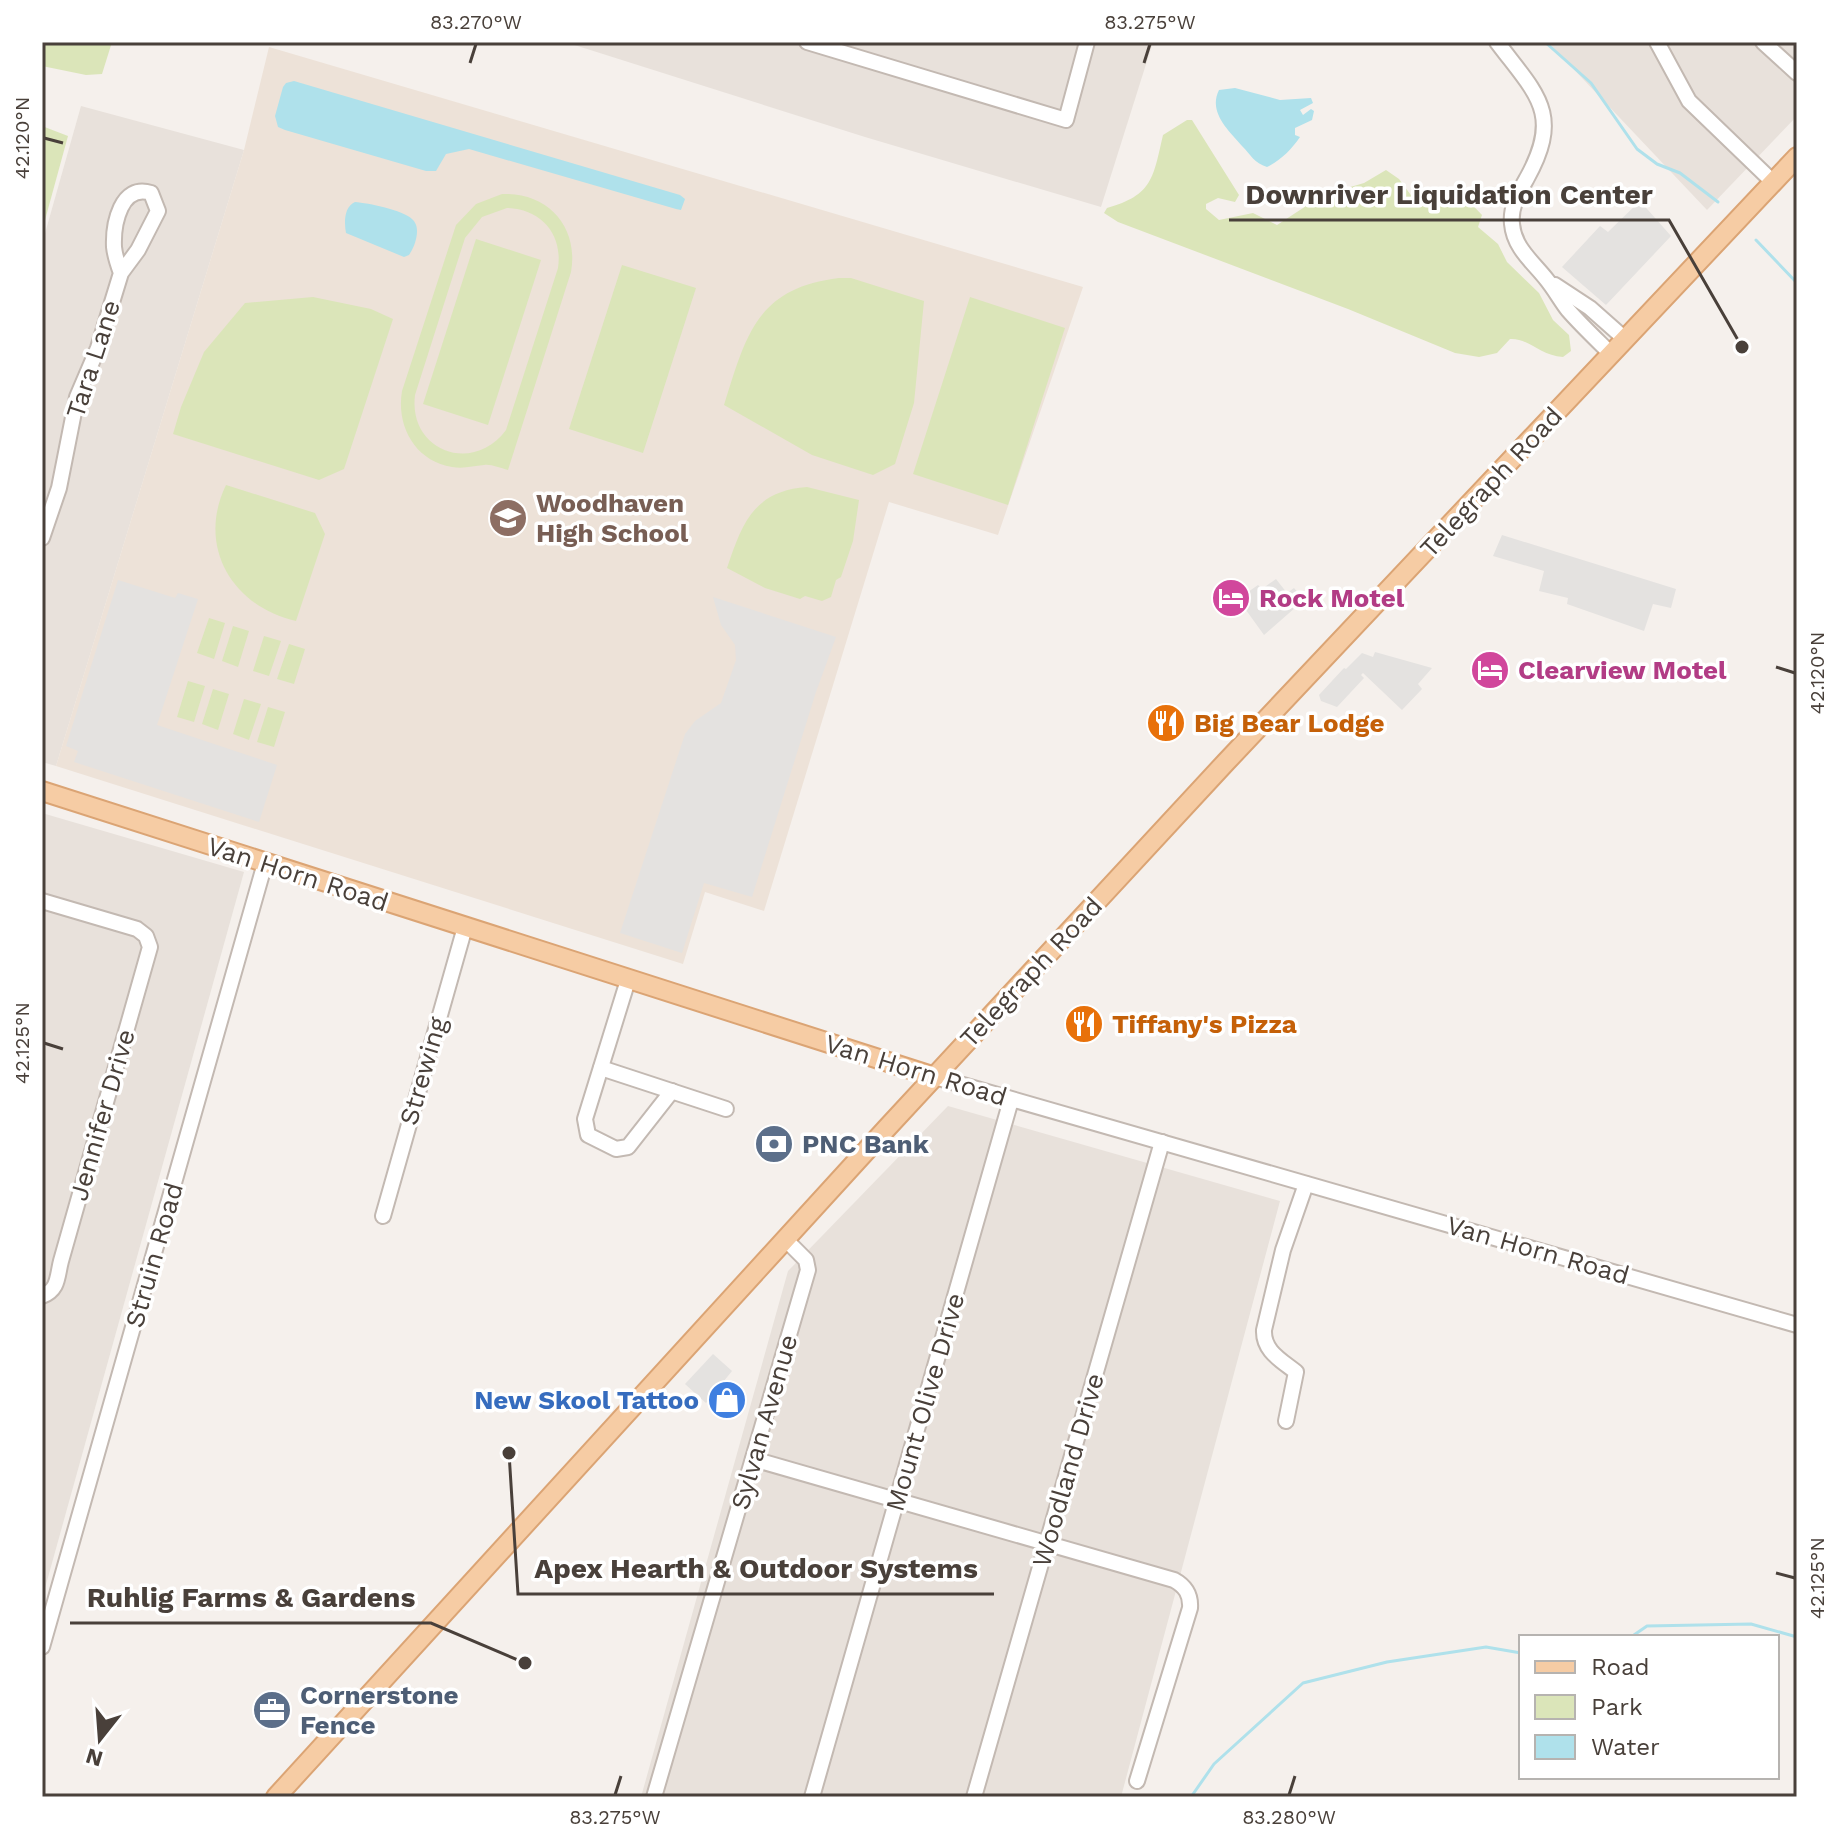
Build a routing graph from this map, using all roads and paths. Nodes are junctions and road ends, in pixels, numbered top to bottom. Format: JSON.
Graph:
{"nodes":[{"id":1,"x":807,"y":42,"type":"edge"},
{"id":2,"x":1087,"y":42,"type":"edge"},
{"id":3,"x":1497,"y":42,"type":"edge"},
{"id":4,"x":1657,"y":42,"type":"edge"},
{"id":5,"x":1763,"y":42,"type":"edge"},
{"id":6,"x":1797,"y":73,"type":"edge"},
{"id":7,"x":1797,"y":157,"type":"edge"},
{"id":8,"x":1773,"y":182,"type":"junction"},
{"id":9,"x":121,"y":273,"type":"junction"},
{"id":10,"x":1547,"y":280,"type":"junction"},
{"id":11,"x":1625,"y":339,"type":"junction"},
{"id":12,"x":1611,"y":354,"type":"junction"},
{"id":13,"x":42,"y":538,"type":"edge"},
{"id":14,"x":43,"y":795,"type":"edge"},
{"id":15,"x":265,"y":863,"type":"junction"},
{"id":16,"x":42,"y":901,"type":"edge"},
{"id":17,"x":465,"y":927,"type":"junction"},
{"id":18,"x":628,"y":980,"type":"junction"},
{"id":19,"x":601,"y":1068,"type":"junction"},
{"id":20,"x":935,"y":1077,"type":"junction"},
{"id":21,"x":672,"y":1091,"type":"junction"},
{"id":22,"x":1011,"y":1100,"type":"junction"},
{"id":23,"x":726,"y":1109,"type":"dead end"},
{"id":24,"x":1162,"y":1142,"type":"junction"},
{"id":25,"x":1306,"y":1184,"type":"junction"},
{"id":26,"x":383,"y":1216,"type":"dead end"},
{"id":27,"x":785,"y":1239,"type":"junction"},
{"id":28,"x":47,"y":1294,"type":"edge"},
{"id":29,"x":1797,"y":1325,"type":"edge"},
{"id":30,"x":1286,"y":1421,"type":"dead end"},
{"id":31,"x":753,"y":1459,"type":"junction"},
{"id":32,"x":896,"y":1500,"type":"junction"},
{"id":33,"x":1046,"y":1543,"type":"junction"},
{"id":34,"x":42,"y":1647,"type":"edge"},
{"id":35,"x":1137,"y":1781,"type":"dead end"},
{"id":36,"x":276,"y":1797,"type":"edge"},
{"id":37,"x":654,"y":1797,"type":"edge"},
{"id":38,"x":812,"y":1797,"type":"edge"},
{"id":39,"x":974,"y":1797,"type":"edge"}],
"edges":[{"from":1,"to":2,"type":"street"},
{"from":3,"to":10,"type":"street"},
{"from":4,"to":8,"type":"street"},
{"from":5,"to":6,"type":"street"},
{"from":7,"to":8,"type":"main road","name":"Telegraph Road"},
{"from":8,"to":11,"type":"main road","name":"Telegraph Road"},
{"from":9,"to":9,"type":"street","name":"Tara Lane"},
{"from":9,"to":13,"type":"street","name":"Tara Lane"},
{"from":10,"to":11,"type":"street"},
{"from":10,"to":12,"type":"street"},
{"from":11,"to":12,"type":"main road","name":"Telegraph Road"},
{"from":12,"to":20,"type":"main road","name":"Telegraph Road"},
{"from":14,"to":15,"type":"main road","name":"Van Horn Road"},
{"from":15,"to":17,"type":"main road","name":"Van Horn Road"},
{"from":15,"to":34,"type":"street","name":"Struin Road"},
{"from":16,"to":28,"type":"street","name":"Jennifer Drive"},
{"from":17,"to":18,"type":"main road","name":"Van Horn Road"},
{"from":17,"to":26,"type":"street","name":"Strewing"},
{"from":18,"to":19,"type":"street"},
{"from":18,"to":20,"type":"main road","name":"Van Horn Road"},
{"from":19,"to":21,"type":"street"},
{"from":19,"to":21,"type":"street"},
{"from":20,"to":22,"type":"street","name":"Van Horn Road"},
{"from":20,"to":27,"type":"main road","name":"Telegraph Road"},
{"from":21,"to":23,"type":"street"},
{"from":22,"to":24,"type":"street","name":"Van Horn Road"},
{"from":22,"to":32,"type":"street","name":"Mount Olive Drive"},
{"from":24,"to":25,"type":"street","name":"Van Horn Road"},
{"from":24,"to":33,"type":"street","name":"Woodland Drive"},
{"from":25,"to":29,"type":"street","name":"Van Horn Road"},
{"from":25,"to":30,"type":"street"},
{"from":27,"to":31,"type":"street","name":"Sylvan Avenue"},
{"from":27,"to":36,"type":"main road","name":"Telegraph Road"},
{"from":31,"to":32,"type":"street"},
{"from":31,"to":37,"type":"street","name":"Sylvan Avenue"},
{"from":32,"to":33,"type":"street"},
{"from":32,"to":38,"type":"street","name":"Mount Olive Drive"},
{"from":33,"to":35,"type":"street"},
{"from":33,"to":39,"type":"street","name":"Woodland Drive"}]}
